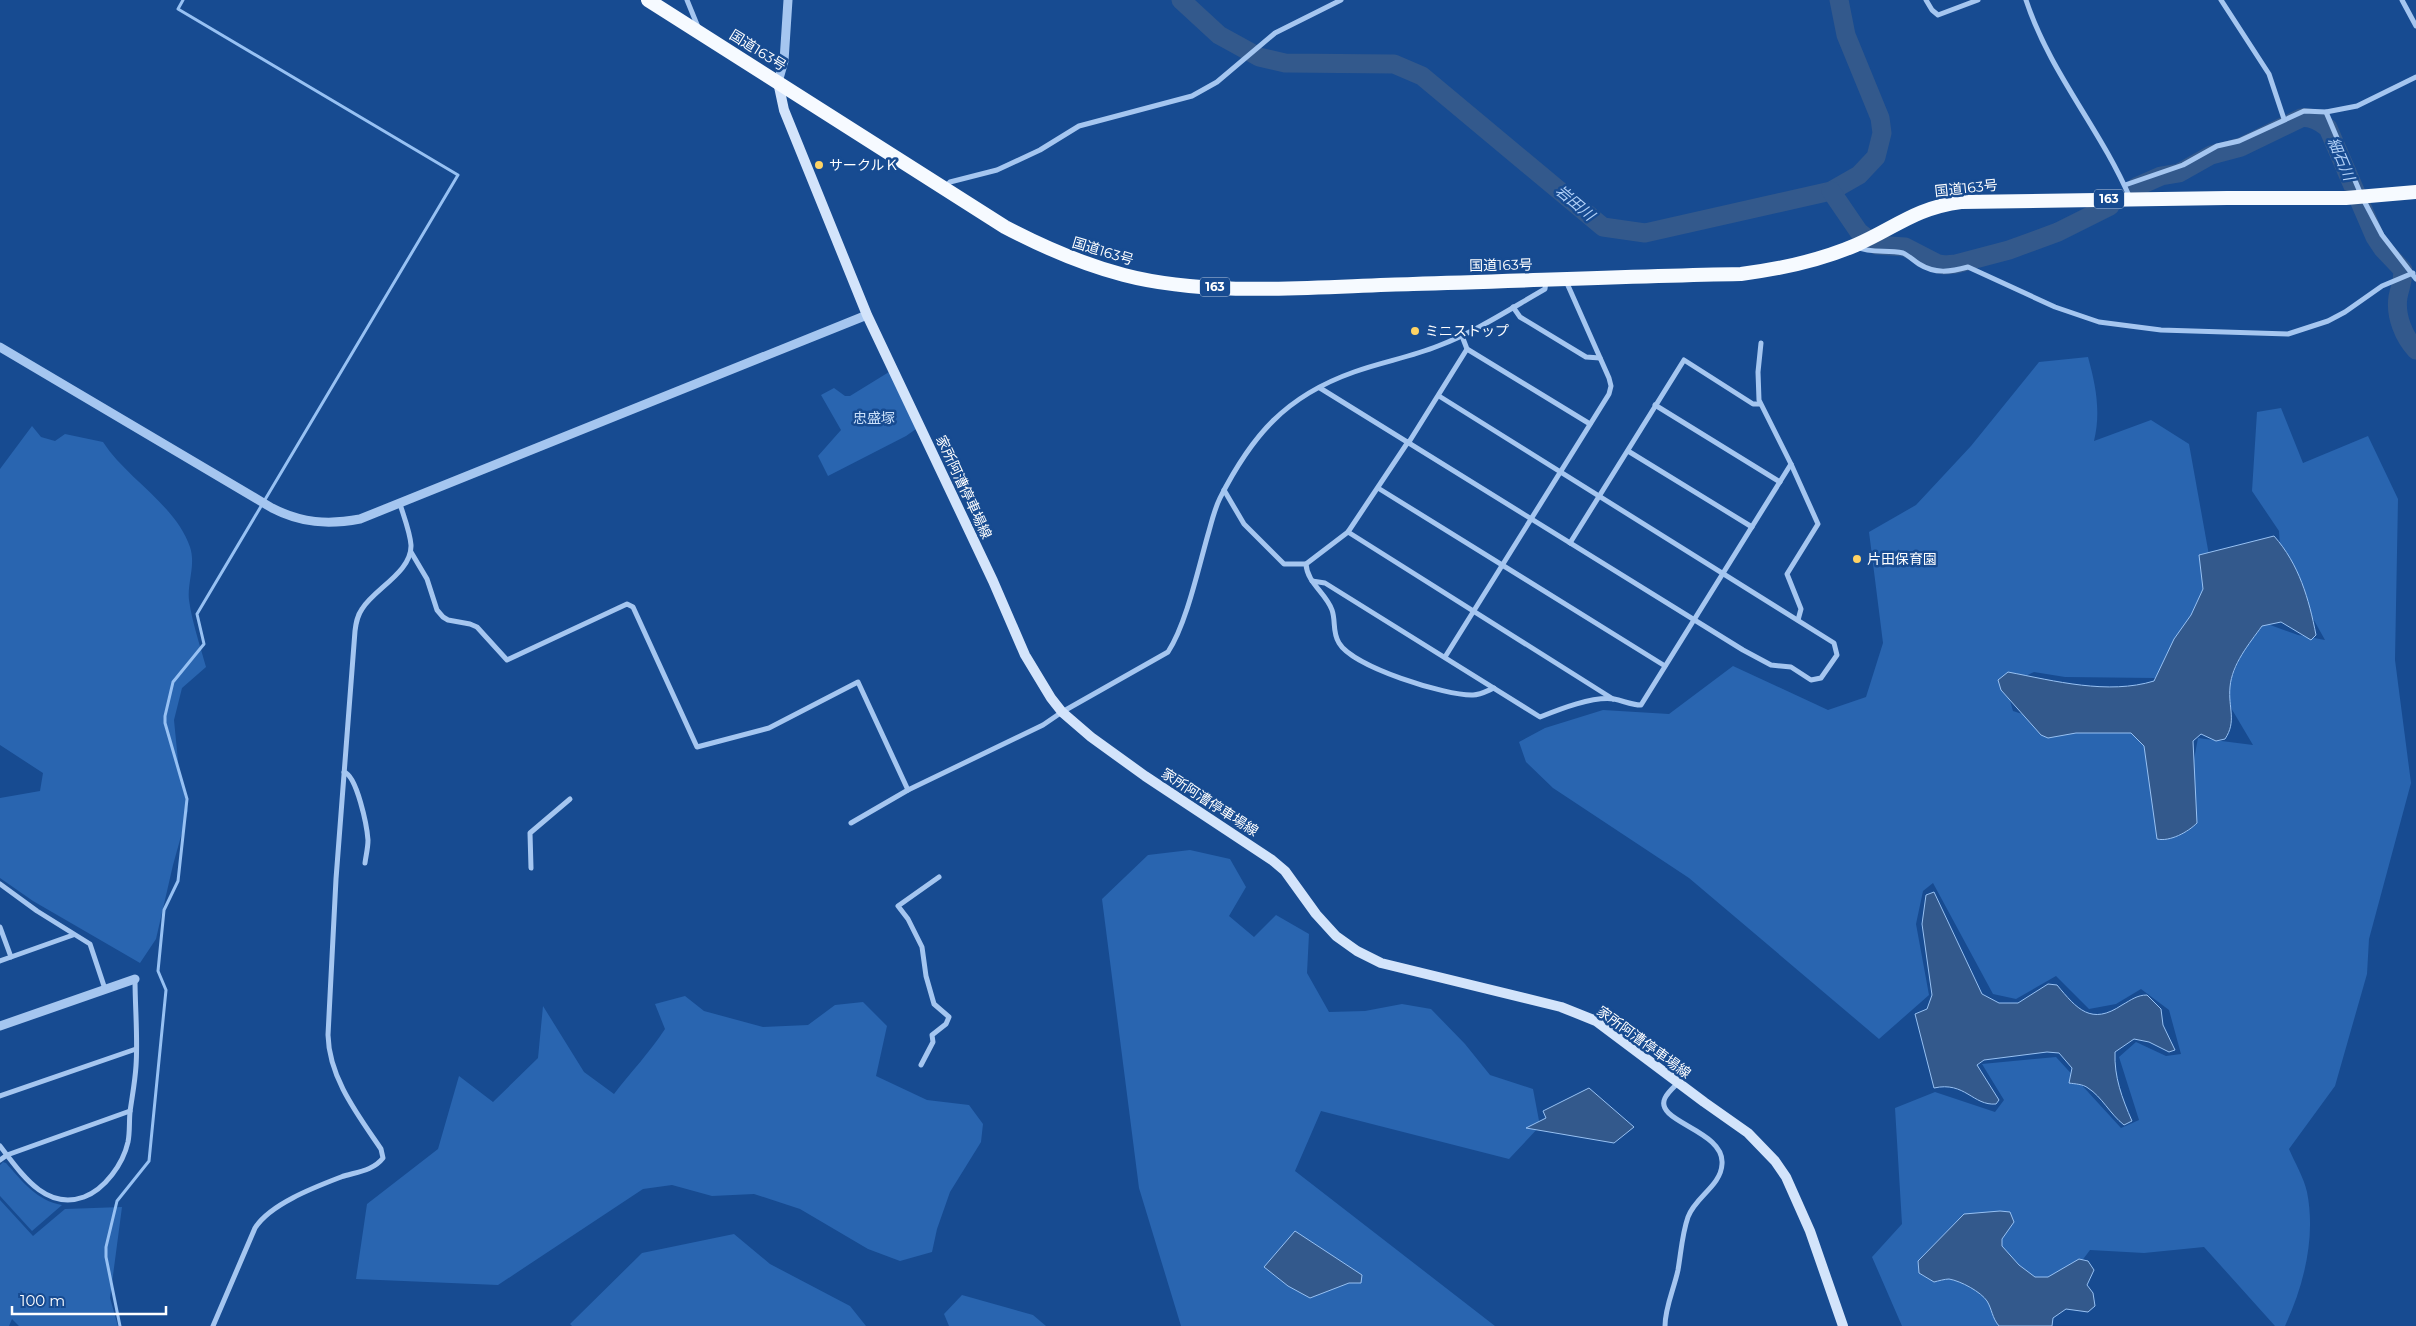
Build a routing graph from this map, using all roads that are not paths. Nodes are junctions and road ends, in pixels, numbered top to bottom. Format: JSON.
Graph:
{"nodes":[{"id":1,"x":648,"y":0,"type":"edge"},
{"id":2,"x":687,"y":0,"type":"edge"},
{"id":3,"x":788,"y":0,"type":"edge"},
{"id":4,"x":1341,"y":0,"type":"edge"},
{"id":5,"x":1926,"y":0,"type":"edge"},
{"id":6,"x":1978,"y":0,"type":"edge"},
{"id":7,"x":2026,"y":0,"type":"edge"},
{"id":8,"x":2221,"y":0,"type":"edge"},
{"id":9,"x":2402,"y":0,"type":"edge"},
{"id":10,"x":2416,"y":26,"type":"edge"},
{"id":11,"x":700,"y":33,"type":"junction"},
{"id":12,"x":2416,"y":77,"type":"edge"},
{"id":13,"x":778,"y":82,"type":"junction"},
{"id":14,"x":2326,"y":112,"type":"junction"},
{"id":15,"x":2284,"y":118,"type":"junction"},
{"id":16,"x":2125,"y":185,"type":"junction"},
{"id":17,"x":945,"y":187,"type":"junction"},
{"id":18,"x":2416,"y":192,"type":"edge"},
{"id":19,"x":2362,"y":197,"type":"junction"},
{"id":20,"x":2131,"y":199,"type":"junction"},
{"id":21,"x":1857,"y":245,"type":"junction"},
{"id":22,"x":2412,"y":273,"type":"junction"},
{"id":23,"x":2416,"y":278,"type":"edge"},
{"id":24,"x":1546,"y":280,"type":"junction"},
{"id":25,"x":1565,"y":280,"type":"junction"},
{"id":26,"x":1513,"y":307,"type":"junction"},
{"id":27,"x":867,"y":315,"type":"junction"},
{"id":28,"x":1462,"y":336,"type":"junction"},
{"id":29,"x":1761,"y":343,"type":"dead end"},
{"id":30,"x":0,"y":347,"type":"edge"},
{"id":31,"x":1467,"y":349,"type":"junction"},
{"id":32,"x":1600,"y":358,"type":"junction"},
{"id":33,"x":1320,"y":388,"type":"junction"},
{"id":34,"x":1439,"y":396,"type":"junction"},
{"id":35,"x":1760,"y":404,"type":"junction"},
{"id":36,"x":1655,"y":405,"type":"junction"},
{"id":37,"x":1590,"y":424,"type":"junction"},
{"id":38,"x":1409,"y":442,"type":"junction"},
{"id":39,"x":1628,"y":451,"type":"junction"},
{"id":40,"x":1791,"y":464,"type":"junction"},
{"id":41,"x":1560,"y":472,"type":"junction"},
{"id":42,"x":1780,"y":482,"type":"junction"},
{"id":43,"x":1378,"y":488,"type":"junction"},
{"id":44,"x":1224,"y":490,"type":"junction"},
{"id":45,"x":1600,"y":496,"type":"junction"},
{"id":46,"x":400,"y":504,"type":"junction"},
{"id":47,"x":1531,"y":519,"type":"junction"},
{"id":48,"x":1752,"y":527,"type":"junction"},
{"id":49,"x":1348,"y":532,"type":"junction"},
{"id":50,"x":1570,"y":543,"type":"junction"},
{"id":51,"x":411,"y":552,"type":"junction"},
{"id":52,"x":1306,"y":564,"type":"junction"},
{"id":53,"x":1502,"y":565,"type":"junction"},
{"id":54,"x":1723,"y":573,"type":"junction"},
{"id":55,"x":1312,"y":582,"type":"junction"},
{"id":56,"x":1474,"y":610,"type":"junction"},
{"id":57,"x":1694,"y":620,"type":"junction"},
{"id":58,"x":1798,"y":620,"type":"junction"},
{"id":59,"x":1445,"y":657,"type":"junction"},
{"id":60,"x":1665,"y":666,"type":"junction"},
{"id":61,"x":1494,"y":688,"type":"junction"},
{"id":62,"x":1613,"y":699,"type":"junction"},
{"id":63,"x":1062,"y":712,"type":"junction"},
{"id":64,"x":344,"y":772,"type":"junction"},
{"id":65,"x":908,"y":790,"type":"junction"},
{"id":66,"x":570,"y":799,"type":"dead end"},
{"id":67,"x":851,"y":823,"type":"dead end"},
{"id":68,"x":365,"y":863,"type":"dead end"},
{"id":69,"x":531,"y":868,"type":"dead end"},
{"id":70,"x":939,"y":877,"type":"dead end"},
{"id":71,"x":0,"y":884,"type":"edge"},
{"id":72,"x":0,"y":927,"type":"edge"},
{"id":73,"x":73,"y":935,"type":"junction"},
{"id":74,"x":10,"y":957,"type":"junction"},
{"id":75,"x":0,"y":961,"type":"edge"},
{"id":76,"x":135,"y":979,"type":"joint"},
{"id":77,"x":105,"y":989,"type":"junction"},
{"id":78,"x":0,"y":1026,"type":"edge"},
{"id":79,"x":136,"y":1049,"type":"junction"},
{"id":80,"x":922,"y":1065,"type":"dead end"},
{"id":81,"x":1678,"y":1083,"type":"junction"},
{"id":82,"x":0,"y":1096,"type":"edge"},
{"id":83,"x":130,"y":1111,"type":"junction"},
{"id":84,"x":0,"y":1146,"type":"edge"},
{"id":85,"x":7,"y":1155,"type":"junction"},
{"id":86,"x":0,"y":1160,"type":"edge"},
{"id":87,"x":213,"y":1326,"type":"edge"},
{"id":88,"x":1665,"y":1326,"type":"edge"},
{"id":89,"x":1843,"y":1326,"type":"edge"}],
"edges":[{"from":1,"to":11,"type":"highway","name":"国道163号","number":"163"},
{"from":2,"to":11,"type":"street"},
{"from":3,"to":13,"type":"street"},
{"from":4,"to":17,"type":"street"},
{"from":5,"to":6,"type":"street"},
{"from":7,"to":16,"type":"street"},
{"from":8,"to":15,"type":"street"},
{"from":9,"to":10,"type":"street"},
{"from":11,"to":13,"type":"highway","name":"国道163号","number":"163"},
{"from":12,"to":14,"type":"street"},
{"from":13,"to":17,"type":"highway","name":"国道163号","number":"163"},
{"from":13,"to":27,"type":"main road","name":"家所阿漕停車場線"},
{"from":14,"to":15,"type":"street"},
{"from":14,"to":19,"type":"street"},
{"from":15,"to":16,"type":"street"},
{"from":16,"to":20,"type":"street"},
{"from":17,"to":24,"type":"highway","name":"国道163号","number":"163"},
{"from":18,"to":19,"type":"highway","name":"国道163号","number":"163"},
{"from":19,"to":20,"type":"highway","name":"国道163号","number":"163"},
{"from":19,"to":22,"type":"street"},
{"from":20,"to":21,"type":"highway","name":"国道163号","number":"163"},
{"from":21,"to":22,"type":"street"},
{"from":21,"to":25,"type":"highway","name":"国道163号","number":"163"},
{"from":22,"to":23,"type":"street"},
{"from":24,"to":25,"type":"highway","name":"国道163号","number":"163"},
{"from":24,"to":26,"type":"street"},
{"from":25,"to":32,"type":"street"},
{"from":26,"to":28,"type":"street"},
{"from":26,"to":32,"type":"street"},
{"from":27,"to":46,"type":"street"},
{"from":27,"to":63,"type":"main road","name":"家所阿漕停車場線"},
{"from":28,"to":31,"type":"street"},
{"from":28,"to":33,"type":"street"},
{"from":29,"to":35,"type":"street"},
{"from":30,"to":46,"type":"street"},
{"from":31,"to":34,"type":"street"},
{"from":31,"to":37,"type":"street"},
{"from":32,"to":37,"type":"street"},
{"from":33,"to":38,"type":"street"},
{"from":33,"to":44,"type":"street"},
{"from":34,"to":38,"type":"street"},
{"from":34,"to":41,"type":"street"},
{"from":35,"to":36,"type":"street"},
{"from":35,"to":40,"type":"street"},
{"from":36,"to":39,"type":"street"},
{"from":36,"to":42,"type":"street"},
{"from":37,"to":41,"type":"street"},
{"from":38,"to":43,"type":"street"},
{"from":38,"to":47,"type":"street"},
{"from":39,"to":45,"type":"street"},
{"from":39,"to":48,"type":"street"},
{"from":40,"to":42,"type":"street"},
{"from":40,"to":58,"type":"street"},
{"from":41,"to":45,"type":"street"},
{"from":41,"to":47,"type":"street"},
{"from":42,"to":48,"type":"street"},
{"from":43,"to":49,"type":"street"},
{"from":43,"to":53,"type":"street"},
{"from":44,"to":52,"type":"street"},
{"from":44,"to":63,"type":"street"},
{"from":45,"to":50,"type":"street"},
{"from":45,"to":54,"type":"street"},
{"from":46,"to":51,"type":"street"},
{"from":47,"to":50,"type":"street"},
{"from":47,"to":53,"type":"street"},
{"from":48,"to":54,"type":"street"},
{"from":49,"to":52,"type":"street"},
{"from":49,"to":56,"type":"street"},
{"from":50,"to":57,"type":"street"},
{"from":51,"to":64,"type":"street"},
{"from":51,"to":65,"type":"street"},
{"from":52,"to":55,"type":"street"},
{"from":53,"to":56,"type":"street"},
{"from":53,"to":60,"type":"street"},
{"from":54,"to":57,"type":"street"},
{"from":54,"to":58,"type":"street"},
{"from":55,"to":59,"type":"street"},
{"from":55,"to":61,"type":"street"},
{"from":56,"to":59,"type":"street"},
{"from":56,"to":62,"type":"street"},
{"from":57,"to":58,"type":"street"},
{"from":57,"to":60,"type":"street"},
{"from":59,"to":61,"type":"street"},
{"from":60,"to":62,"type":"street"},
{"from":61,"to":62,"type":"street"},
{"from":63,"to":65,"type":"street"},
{"from":63,"to":81,"type":"main road","name":"家所阿漕停車場線"},
{"from":64,"to":68,"type":"street"},
{"from":64,"to":87,"type":"street"},
{"from":65,"to":67,"type":"street"},
{"from":66,"to":69,"type":"street"},
{"from":70,"to":80,"type":"street"},
{"from":71,"to":73,"type":"street"},
{"from":72,"to":74,"type":"street"},
{"from":73,"to":74,"type":"street"},
{"from":73,"to":77,"type":"street"},
{"from":74,"to":75,"type":"street"},
{"from":76,"to":77,"type":"street"},
{"from":76,"to":79,"type":"street"},
{"from":77,"to":78,"type":"street"},
{"from":79,"to":82,"type":"street"},
{"from":79,"to":83,"type":"street"},
{"from":81,"to":88,"type":"street"},
{"from":81,"to":89,"type":"main road","name":"家所阿漕停車場線"},
{"from":83,"to":85,"type":"street"},
{"from":83,"to":85,"type":"street"},
{"from":84,"to":85,"type":"street"},
{"from":85,"to":86,"type":"street"}]}
